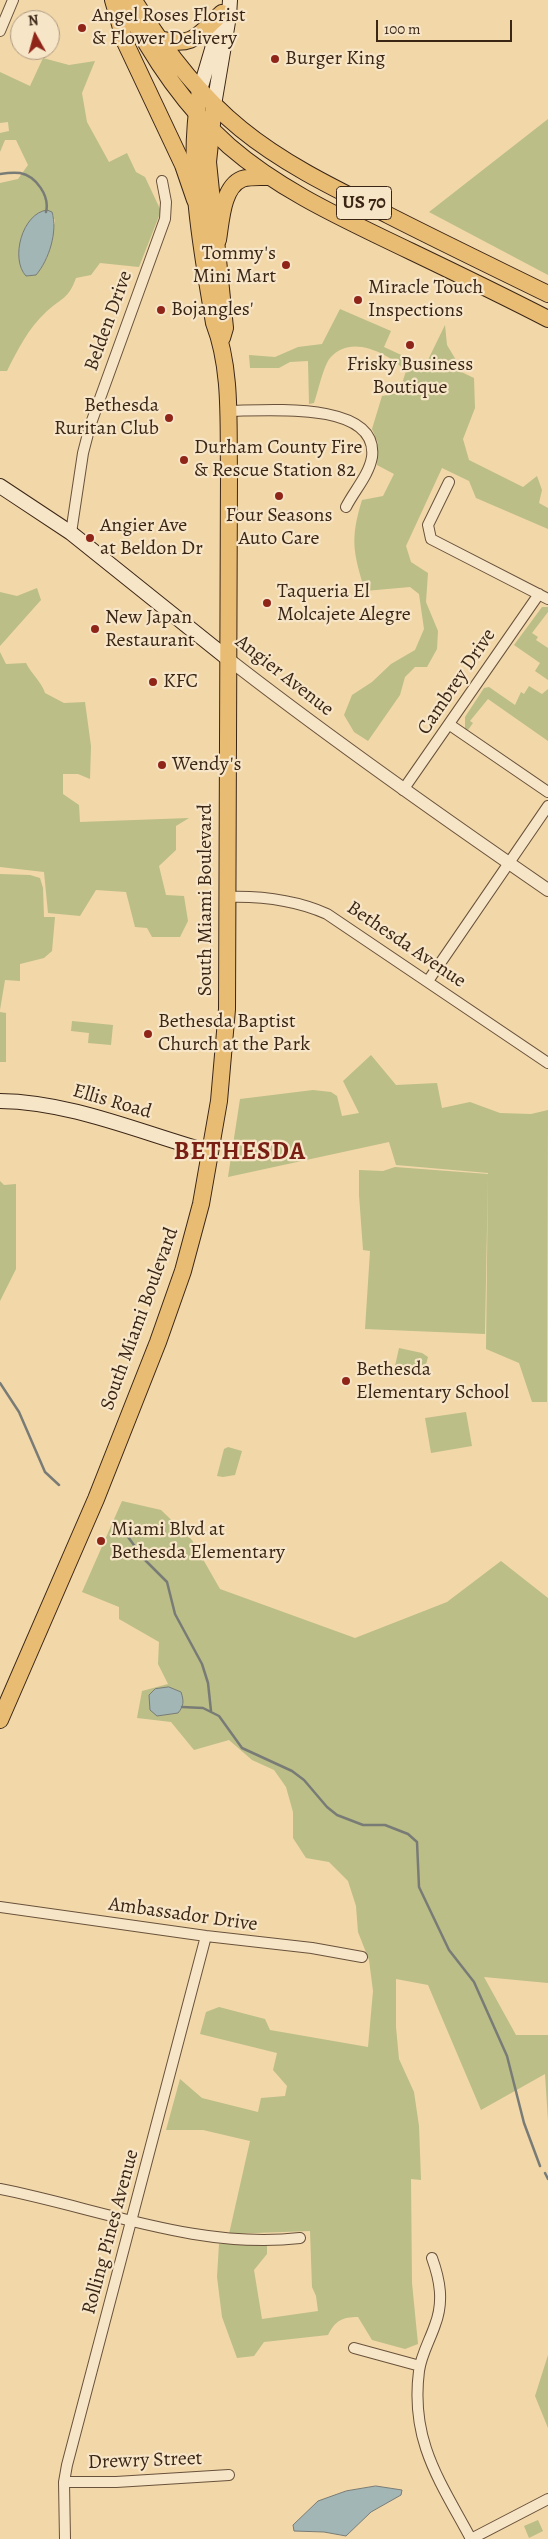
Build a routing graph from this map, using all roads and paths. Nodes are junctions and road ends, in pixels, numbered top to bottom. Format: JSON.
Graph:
{"nodes":[{"id":1,"x":14,"y":0,"type":"edge"},
{"id":2,"x":113,"y":0,"type":"edge"},
{"id":3,"x":123,"y":0,"type":"edge"},
{"id":4,"x":133,"y":0,"type":"edge"},
{"id":5,"x":227,"y":5,"type":"edge"},
{"id":6,"x":0,"y":32,"type":"edge"},
{"id":7,"x":159,"y":39,"type":"junction"},
{"id":8,"x":200,"y":90,"type":"junction"},
{"id":9,"x":214,"y":105,"type":"junction"},
{"id":10,"x":196,"y":113,"type":"junction"},
{"id":11,"x":211,"y":129,"type":"junction"},
{"id":12,"x":270,"y":177,"type":"junction"},
{"id":13,"x":162,"y":181,"type":"dead end"},
{"id":14,"x":195,"y":200,"type":"junction"},
{"id":15,"x":369,"y":206,"type":"junction"},
{"id":16,"x":358,"y":226,"type":"junction"},
{"id":17,"x":218,"y":240,"type":"junction"},
{"id":18,"x":548,"y":294,"type":"edge"},
{"id":19,"x":548,"y":318,"type":"edge"},
{"id":20,"x":221,"y":340,"type":"junction"},
{"id":21,"x":227,"y":411,"type":"junction"},
{"id":22,"x":449,"y":482,"type":"dead end"},
{"id":23,"x":0,"y":486,"type":"edge"},
{"id":24,"x":346,"y":508,"type":"dead end"},
{"id":25,"x":71,"y":533,"type":"junction"},
{"id":26,"x":544,"y":596,"type":"edge"},
{"id":27,"x":227,"y":658,"type":"junction"},
{"id":28,"x":450,"y":725,"type":"junction"},
{"id":29,"x":403,"y":790,"type":"junction"},
{"id":30,"x":548,"y":792,"type":"edge"},
{"id":31,"x":548,"y":806,"type":"edge"},
{"id":32,"x":509,"y":864,"type":"junction"},
{"id":33,"x":548,"y":890,"type":"edge"},
{"id":34,"x":228,"y":897,"type":"junction"},
{"id":35,"x":428,"y":981,"type":"junction"},
{"id":36,"x":548,"y":1063,"type":"edge"},
{"id":37,"x":0,"y":1101,"type":"edge"},
{"id":38,"x":210,"y":1152,"type":"junction"},
{"id":39,"x":0,"y":1720,"type":"edge"},
{"id":40,"x":0,"y":1907,"type":"edge"},
{"id":41,"x":206,"y":1936,"type":"junction"},
{"id":42,"x":362,"y":1957,"type":"dead end"},
{"id":43,"x":0,"y":2190,"type":"edge"},
{"id":44,"x":132,"y":2220,"type":"junction"},
{"id":45,"x":300,"y":2238,"type":"dead end"},
{"id":46,"x":432,"y":2258,"type":"dead end"},
{"id":47,"x":354,"y":2348,"type":"dead end"},
{"id":48,"x":420,"y":2366,"type":"junction"},
{"id":49,"x":229,"y":2475,"type":"dead end"},
{"id":50,"x":64,"y":2482,"type":"junction"},
{"id":51,"x":548,"y":2499,"type":"edge"},
{"id":52,"x":65,"y":2539,"type":"edge"},
{"id":53,"x":471,"y":2539,"type":"edge"}],
"edges":[{"from":1,"to":6,"type":"street"},
{"from":2,"to":14,"type":"main road"},
{"from":3,"to":10,"type":"main road","number":"US 70"},
{"from":4,"to":7,"type":"main road","number":"US 70"},
{"from":5,"to":7,"type":"main road"},
{"from":5,"to":8,"type":"main road"},
{"from":5,"to":9,"type":"main road"},
{"from":7,"to":8,"type":"main road","number":"US 70"},
{"from":8,"to":9,"type":"main road","number":"US 70"},
{"from":8,"to":10,"type":"main road","name":"South Miami Boulevard"},
{"from":9,"to":11,"type":"main road","name":"South Miami Boulevard"},
{"from":9,"to":15,"type":"main road","number":"US 70"},
{"from":10,"to":11,"type":"main road","number":"US 70"},
{"from":10,"to":14,"type":"main road","name":"South Miami Boulevard"},
{"from":11,"to":12,"type":"main road","number":"US 70"},
{"from":11,"to":17,"type":"main road","name":"South Miami Boulevard"},
{"from":12,"to":16,"type":"main road","number":"US 70"},
{"from":12,"to":17,"type":"main road"},
{"from":13,"to":25,"type":"street","name":"Belden Drive"},
{"from":14,"to":20,"type":"main road","name":"South Miami Boulevard"},
{"from":15,"to":16,"type":"main road"},
{"from":15,"to":18,"type":"main road","number":"US 70"},
{"from":16,"to":19,"type":"main road","number":"US 70"},
{"from":17,"to":20,"type":"main road","name":"South Miami Boulevard"},
{"from":20,"to":21,"type":"main road","name":"South Miami Boulevard"},
{"from":21,"to":24,"type":"street"},
{"from":21,"to":27,"type":"main road","name":"South Miami Boulevard"},
{"from":22,"to":26,"type":"street"},
{"from":23,"to":25,"type":"main road","name":"Angier Avenue"},
{"from":25,"to":27,"type":"main road","name":"Angier Avenue"},
{"from":26,"to":28,"type":"street","name":"Cambrey Drive"},
{"from":27,"to":29,"type":"street","name":"Angier Avenue"},
{"from":27,"to":34,"type":"main road","name":"South Miami Boulevard"},
{"from":28,"to":29,"type":"street","name":"Cambrey Drive"},
{"from":28,"to":30,"type":"street"},
{"from":29,"to":32,"type":"street","name":"Angier Avenue"},
{"from":31,"to":32,"type":"street"},
{"from":32,"to":33,"type":"street","name":"Angier Avenue"},
{"from":32,"to":35,"type":"street"},
{"from":34,"to":35,"type":"street","name":"Bethesda Avenue"},
{"from":34,"to":38,"type":"main road","name":"South Miami Boulevard"},
{"from":35,"to":36,"type":"street","name":"Bethesda Avenue"},
{"from":37,"to":38,"type":"main road","name":"Ellis Road"},
{"from":38,"to":39,"type":"main road","name":"South Miami Boulevard"},
{"from":40,"to":41,"type":"street","name":"Ambassador Drive"},
{"from":41,"to":42,"type":"street","name":"Ambassador Drive"},
{"from":41,"to":44,"type":"street","name":"Rolling Pines Avenue"},
{"from":43,"to":44,"type":"street"},
{"from":44,"to":45,"type":"street"},
{"from":44,"to":50,"type":"street","name":"Rolling Pines Avenue"},
{"from":46,"to":48,"type":"street"},
{"from":47,"to":48,"type":"street"},
{"from":48,"to":53,"type":"street"},
{"from":49,"to":50,"type":"street","name":"Drewry Street"},
{"from":50,"to":52,"type":"street","name":"Rolling Pines Avenue"},
{"from":51,"to":53,"type":"street"}]}
